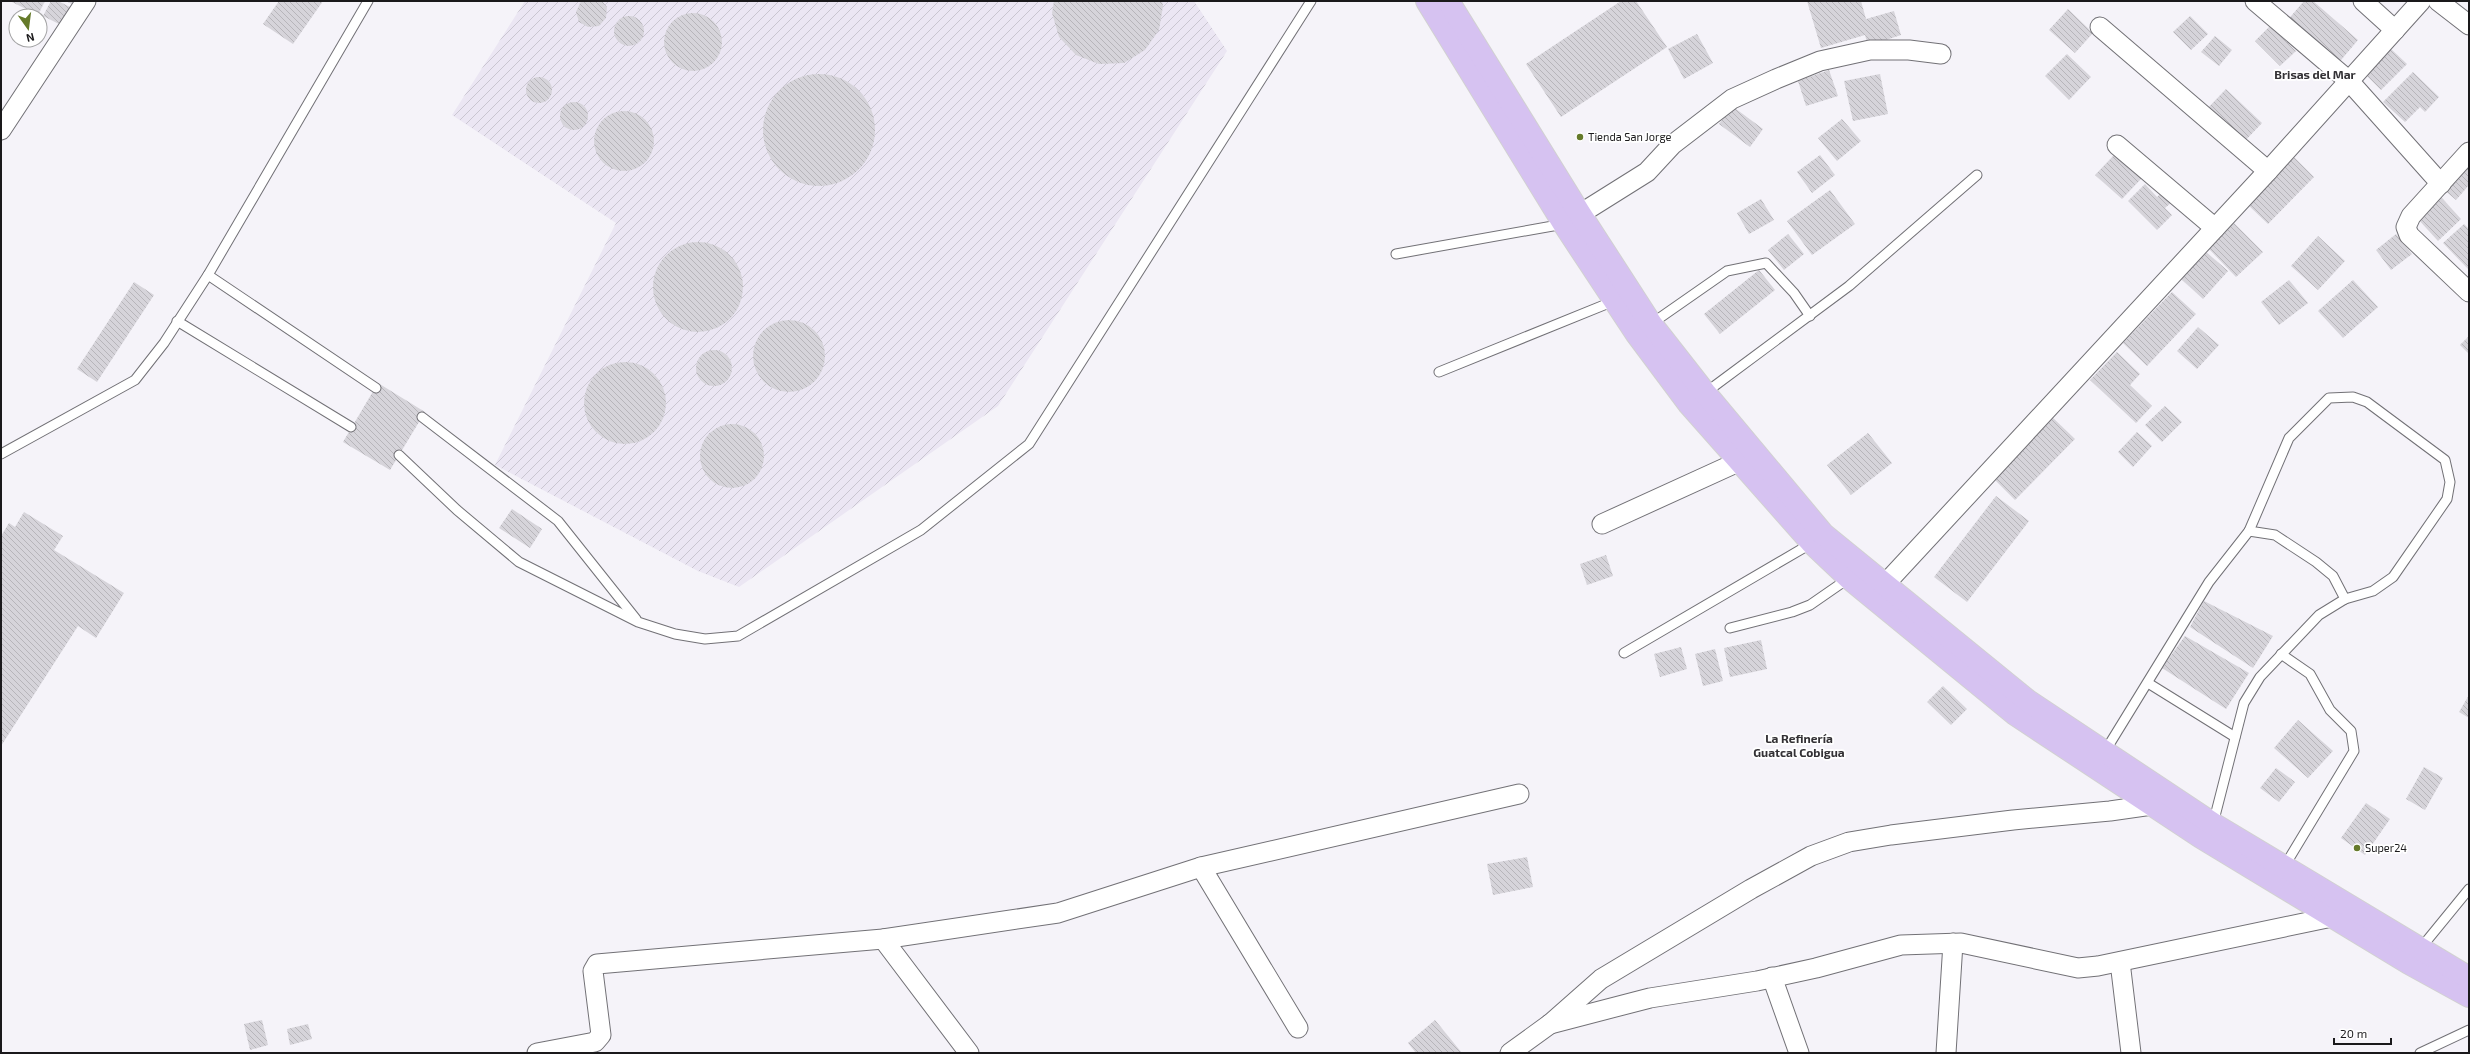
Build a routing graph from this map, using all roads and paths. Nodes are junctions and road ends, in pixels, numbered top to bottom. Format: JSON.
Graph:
{"nodes":[{"id":1,"x":86,"y":1,"type":"edge"},
{"id":2,"x":368,"y":1,"type":"edge"},
{"id":3,"x":1311,"y":1,"type":"edge"},
{"id":4,"x":1427,"y":1,"type":"edge"},
{"id":5,"x":1448,"y":1,"type":"edge"},
{"id":6,"x":2255,"y":1,"type":"edge"},
{"id":7,"x":2363,"y":1,"type":"edge"},
{"id":8,"x":2421,"y":1,"type":"edge"},
{"id":9,"x":2438,"y":1,"type":"edge"},
{"id":10,"x":2469,"y":25,"type":"edge"},
{"id":11,"x":2100,"y":27,"type":"dead end"},
{"id":12,"x":2395,"y":30,"type":"junction"},
{"id":13,"x":1941,"y":54,"type":"dead end"},
{"id":14,"x":2349,"y":80,"type":"junction"},
{"id":15,"x":1,"y":130,"type":"edge"},
{"id":16,"x":2117,"y":145,"type":"dead end"},
{"id":17,"x":2469,"y":152,"type":"edge"},
{"id":18,"x":2268,"y":171,"type":"junction"},
{"id":19,"x":1977,"y":174,"type":"dead end"},
{"id":20,"x":2440,"y":184,"type":"junction"},
{"id":21,"x":1572,"y":219,"type":"junction"},
{"id":22,"x":2215,"y":228,"type":"junction"},
{"id":23,"x":1396,"y":254,"type":"dead end"},
{"id":24,"x":208,"y":275,"type":"junction"},
{"id":25,"x":2469,"y":292,"type":"edge"},
{"id":26,"x":1614,"y":301,"type":"junction"},
{"id":27,"x":1810,"y":316,"type":"junction"},
{"id":28,"x":177,"y":321,"type":"junction"},
{"id":29,"x":1652,"y":324,"type":"junction"},
{"id":30,"x":1439,"y":372,"type":"dead end"},
{"id":31,"x":376,"y":388,"type":"dead end"},
{"id":32,"x":1705,"y":394,"type":"junction"},
{"id":33,"x":422,"y":418,"type":"dead end"},
{"id":34,"x":351,"y":427,"type":"dead end"},
{"id":35,"x":1,"y":454,"type":"edge"},
{"id":36,"x":399,"y":454,"type":"dead end"},
{"id":37,"x":1738,"y":462,"type":"junction"},
{"id":38,"x":1602,"y":524,"type":"dead end"},
{"id":39,"x":2249,"y":531,"type":"junction"},
{"id":40,"x":1812,"y":543,"type":"junction"},
{"id":41,"x":1849,"y":578,"type":"junction"},
{"id":42,"x":1879,"y":591,"type":"junction"},
{"id":43,"x":2345,"y":599,"type":"junction"},
{"id":44,"x":638,"y":622,"type":"junction"},
{"id":45,"x":1730,"y":628,"type":"dead end"},
{"id":46,"x":1624,"y":653,"type":"dead end"},
{"id":47,"x":2281,"y":654,"type":"junction"},
{"id":48,"x":2148,"y":683,"type":"junction"},
{"id":49,"x":2235,"y":737,"type":"junction"},
{"id":50,"x":2099,"y":760,"type":"junction"},
{"id":51,"x":1519,"y":794,"type":"dead end"},
{"id":52,"x":2161,"y":800,"type":"junction"},
{"id":53,"x":2207,"y":830,"type":"junction"},
{"id":54,"x":1201,"y":866,"type":"junction"},
{"id":55,"x":2279,"y":874,"type":"junction"},
{"id":56,"x":2469,"y":889,"type":"edge"},
{"id":57,"x":2352,"y":909,"type":"junction"},
{"id":58,"x":2332,"y":917,"type":"junction"},
{"id":59,"x":883,"y":940,"type":"junction"},
{"id":60,"x":1953,"y":943,"type":"junction"},
{"id":61,"x":2420,"y":949,"type":"junction"},
{"id":62,"x":2120,"y":962,"type":"junction"},
{"id":63,"x":1772,"y":977,"type":"junction"},
{"id":64,"x":2469,"y":978,"type":"edge"},
{"id":65,"x":2469,"y":996,"type":"edge"},
{"id":66,"x":1550,"y":1024,"type":"junction"},
{"id":67,"x":1298,"y":1028,"type":"dead end"},
{"id":68,"x":2469,"y":1030,"type":"edge"},
{"id":69,"x":1517,"y":1051,"type":"edge"},
{"id":70,"x":537,"y":1053,"type":"edge"},
{"id":71,"x":969,"y":1053,"type":"edge"},
{"id":72,"x":1799,"y":1053,"type":"edge"},
{"id":73,"x":1946,"y":1053,"type":"edge"},
{"id":74,"x":2131,"y":1053,"type":"edge"},
{"id":75,"x":2420,"y":1053,"type":"edge"}],
"edges":[{"from":1,"to":15,"type":"street"},
{"from":2,"to":24,"type":"lane"},
{"from":3,"to":44,"type":"lane"},
{"from":4,"to":21,"type":"main road"},
{"from":5,"to":21,"type":"main road"},
{"from":6,"to":14,"type":"street"},
{"from":7,"to":12,"type":"street"},
{"from":8,"to":12,"type":"street"},
{"from":9,"to":10,"type":"street"},
{"from":11,"to":18,"type":"street"},
{"from":12,"to":14,"type":"street"},
{"from":13,"to":21,"type":"street"},
{"from":14,"to":18,"type":"street"},
{"from":14,"to":20,"type":"street"},
{"from":16,"to":22,"type":"street"},
{"from":17,"to":20,"type":"street"},
{"from":18,"to":22,"type":"street"},
{"from":19,"to":27,"type":"lane"},
{"from":20,"to":25,"type":"street"},
{"from":21,"to":23,"type":"lane"},
{"from":21,"to":26,"type":"main road"},
{"from":21,"to":29,"type":"main road"},
{"from":22,"to":42,"type":"street"},
{"from":24,"to":28,"type":"lane"},
{"from":24,"to":31,"type":"lane"},
{"from":26,"to":30,"type":"lane"},
{"from":26,"to":37,"type":"main road"},
{"from":27,"to":29,"type":"lane"},
{"from":27,"to":32,"type":"lane"},
{"from":28,"to":34,"type":"lane"},
{"from":28,"to":35,"type":"lane"},
{"from":29,"to":32,"type":"main road"},
{"from":32,"to":42,"type":"main road"},
{"from":33,"to":44,"type":"lane"},
{"from":36,"to":44,"type":"lane"},
{"from":37,"to":38,"type":"street"},
{"from":37,"to":40,"type":"main road"},
{"from":39,"to":43,"type":"lane"},
{"from":39,"to":43,"type":"lane"},
{"from":39,"to":48,"type":"lane"},
{"from":40,"to":41,"type":"main road"},
{"from":40,"to":46,"type":"lane"},
{"from":41,"to":42,"type":"main road"},
{"from":41,"to":45,"type":"lane"},
{"from":42,"to":50,"type":"main road"},
{"from":43,"to":47,"type":"lane"},
{"from":47,"to":49,"type":"lane"},
{"from":47,"to":55,"type":"lane"},
{"from":48,"to":49,"type":"lane"},
{"from":48,"to":50,"type":"lane"},
{"from":49,"to":53,"type":"lane"},
{"from":50,"to":52,"type":"main road"},
{"from":51,"to":54,"type":"street"},
{"from":52,"to":53,"type":"main road"},
{"from":52,"to":66,"type":"street"},
{"from":53,"to":55,"type":"main road"},
{"from":54,"to":59,"type":"street"},
{"from":54,"to":67,"type":"street"},
{"from":55,"to":57,"type":"main road"},
{"from":55,"to":58,"type":"main road"},
{"from":56,"to":61,"type":"lane"},
{"from":57,"to":58,"type":"street"},
{"from":57,"to":61,"type":"main road"},
{"from":58,"to":62,"type":"street"},
{"from":58,"to":65,"type":"main road"},
{"from":59,"to":70,"type":"street"},
{"from":59,"to":71,"type":"street"},
{"from":60,"to":62,"type":"street"},
{"from":60,"to":63,"type":"street"},
{"from":60,"to":73,"type":"street"},
{"from":61,"to":64,"type":"main road"},
{"from":62,"to":74,"type":"street"},
{"from":63,"to":66,"type":"street"},
{"from":63,"to":72,"type":"street"},
{"from":66,"to":69,"type":"street"},
{"from":68,"to":75,"type":"lane"}]}
